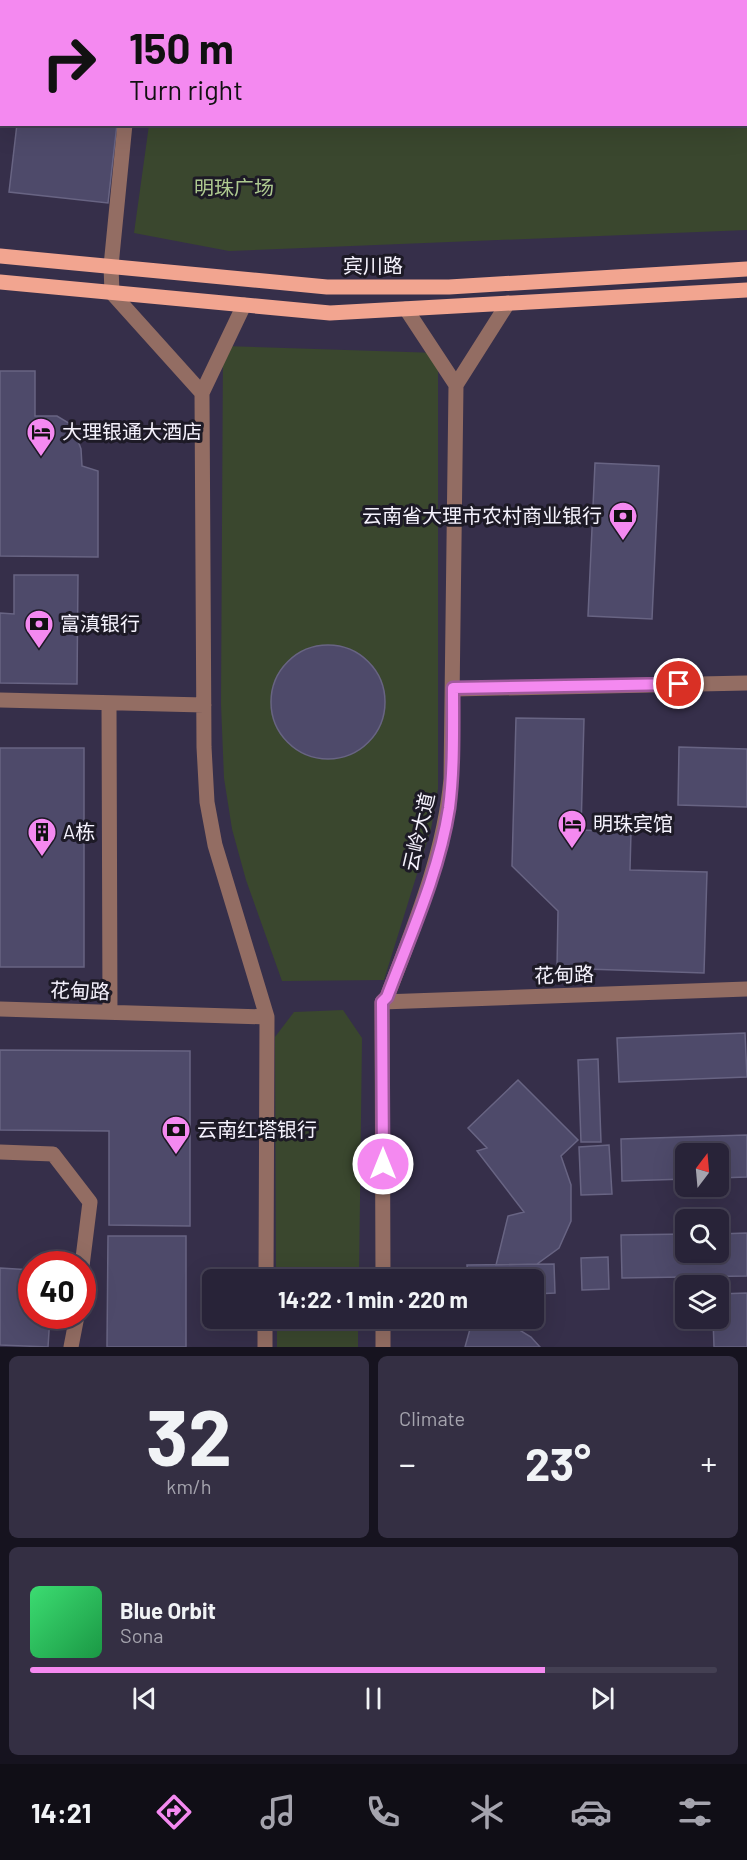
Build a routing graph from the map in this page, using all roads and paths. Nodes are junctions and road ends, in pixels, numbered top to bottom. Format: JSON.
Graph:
{"nodes":[{"id":1,"x":125,"y":126,"type":"edge"},
{"id":2,"x":0,"y":256,"type":"edge"},
{"id":3,"x":111,"y":266,"type":"junction"},
{"id":4,"x":747,"y":269,"type":"edge"},
{"id":5,"x":0,"y":282,"type":"edge"},
{"id":6,"x":747,"y":290,"type":"edge"},
{"id":7,"x":112,"y":293,"type":"junction"},
{"id":8,"x":508,"y":303,"type":"junction"},
{"id":9,"x":244,"y":305,"type":"junction"},
{"id":10,"x":406,"y":309,"type":"junction"},
{"id":11,"x":456,"y":385,"type":"junction"},
{"id":12,"x":202,"y":393,"type":"junction"},
{"id":13,"x":747,"y":683,"type":"edge"},
{"id":14,"x":453,"y":688,"type":"junction"},
{"id":15,"x":0,"y":700,"type":"edge"},
{"id":16,"x":109,"y":703,"type":"junction"},
{"id":17,"x":204,"y":705,"type":"junction"},
{"id":18,"x":747,"y":989,"type":"edge"},
{"id":19,"x":382,"y":1002,"type":"junction"},
{"id":20,"x":0,"y":1009,"type":"edge"},
{"id":21,"x":110,"y":1012,"type":"junction"},
{"id":22,"x":267,"y":1017,"type":"junction"},
{"id":23,"x":0,"y":1152,"type":"edge"},
{"id":24,"x":84,"y":1251,"type":"edge"},
{"id":25,"x":266,"y":1269,"type":"edge"},
{"id":26,"x":383,"y":1269,"type":"edge"},
{"id":27,"x":74,"y":1329,"type":"edge"},
{"id":28,"x":266,"y":1329,"type":"edge"},
{"id":29,"x":383,"y":1329,"type":"edge"},
{"id":30,"x":71,"y":1347,"type":"edge"},
{"id":31,"x":265,"y":1347,"type":"edge"},
{"id":32,"x":383,"y":1347,"type":"edge"}],
"edges":[{"from":1,"to":3,"type":"street"},
{"from":2,"to":3,"type":"main road","name":"宾川路"},
{"from":3,"to":4,"type":"main road","name":"宾川路"},
{"from":3,"to":7,"type":"street"},
{"from":5,"to":7,"type":"main road"},
{"from":6,"to":8,"type":"main road"},
{"from":7,"to":9,"type":"main road"},
{"from":7,"to":12,"type":"street"},
{"from":8,"to":10,"type":"main road"},
{"from":8,"to":11,"type":"street"},
{"from":9,"to":10,"type":"main road"},
{"from":9,"to":12,"type":"street"},
{"from":10,"to":11,"type":"street"},
{"from":11,"to":14,"type":"street","name":"云岭大道"},
{"from":12,"to":17,"type":"street"},
{"from":13,"to":14,"type":"street"},
{"from":14,"to":19,"type":"street","name":"云岭大道"},
{"from":15,"to":16,"type":"street"},
{"from":16,"to":17,"type":"street"},
{"from":16,"to":21,"type":"street"},
{"from":17,"to":22,"type":"street"},
{"from":18,"to":19,"type":"street","name":"花甸路"},
{"from":19,"to":26,"type":"street","name":"云岭大道"},
{"from":20,"to":21,"type":"street","name":"花甸路"},
{"from":21,"to":22,"type":"street","name":"花甸路"},
{"from":22,"to":25,"type":"street"},
{"from":23,"to":24,"type":"street"},
{"from":27,"to":30,"type":"street"},
{"from":28,"to":31,"type":"street"},
{"from":29,"to":32,"type":"street"}]}
